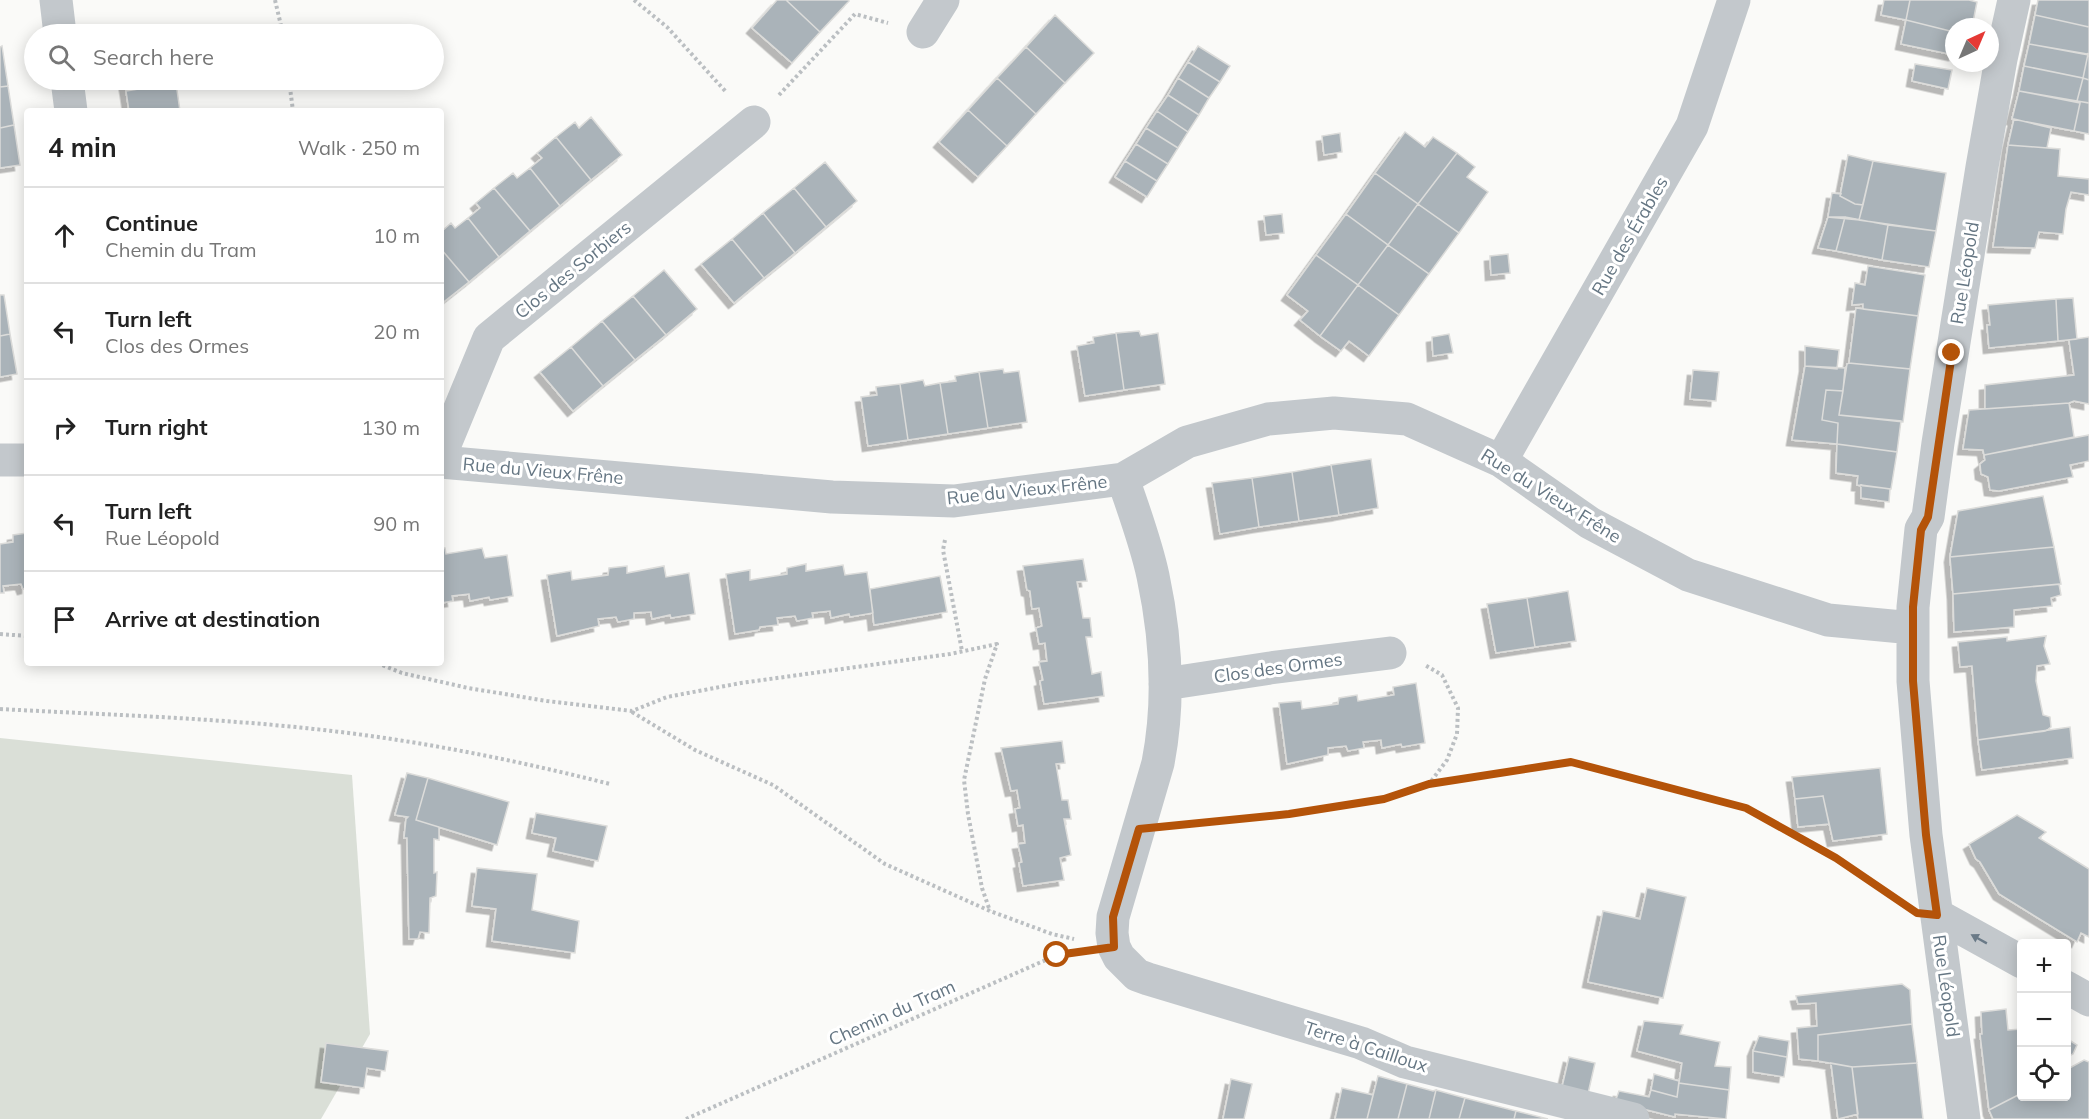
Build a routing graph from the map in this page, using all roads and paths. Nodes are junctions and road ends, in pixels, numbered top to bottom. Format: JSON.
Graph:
{"nodes":[{"id":1,"x":56,"y":0,"type":"edge"},
{"id":2,"x":275,"y":0,"type":"edge"},
{"id":3,"x":634,"y":0,"type":"edge"},
{"id":4,"x":944,"y":0,"type":"edge"},
{"id":5,"x":1734,"y":0,"type":"edge"},
{"id":6,"x":2014,"y":0,"type":"edge"},
{"id":7,"x":59,"y":24,"type":"edge"},
{"id":8,"x":281,"y":24,"type":"edge"},
{"id":9,"x":923,"y":32,"type":"joint"},
{"id":10,"x":68,"y":90,"type":"edge"},
{"id":11,"x":290,"y":90,"type":"edge"},
{"id":12,"x":71,"y":108,"type":"edge"},
{"id":13,"x":293,"y":108,"type":"edge"},
{"id":14,"x":754,"y":122,"type":"junction"},
{"id":15,"x":444,"y":447,"type":"edge"},
{"id":16,"x":0,"y":460,"type":"edge"},
{"id":17,"x":24,"y":460,"type":"edge"},
{"id":18,"x":1502,"y":461,"type":"junction"},
{"id":19,"x":444,"y":462,"type":"edge"},
{"id":20,"x":1123,"y":479,"type":"junction"},
{"id":21,"x":954,"y":501,"type":"junction"},
{"id":22,"x":1913,"y":628,"type":"junction"},
{"id":23,"x":0,"y":634,"type":"edge"},
{"id":24,"x":24,"y":636,"type":"edge"},
{"id":25,"x":962,"y":651,"type":"junction"},
{"id":26,"x":1390,"y":653,"type":"joint"},
{"id":27,"x":384,"y":666,"type":"edge"},
{"id":28,"x":1165,"y":684,"type":"junction"},
{"id":29,"x":0,"y":709,"type":"edge"},
{"id":30,"x":632,"y":711,"type":"junction"},
{"id":31,"x":610,"y":784,"type":"dead end"},
{"id":32,"x":1429,"y":784,"type":"junction"},
{"id":33,"x":1139,"y":829,"type":"junction"},
{"id":34,"x":990,"y":911,"type":"junction"},
{"id":35,"x":1937,"y":915,"type":"junction"},
{"id":36,"x":1114,"y":947,"type":"junction"},
{"id":37,"x":2017,"y":959,"type":"edge"},
{"id":38,"x":2071,"y":989,"type":"edge"},
{"id":39,"x":2089,"y":1000,"type":"edge"},
{"id":40,"x":686,"y":1119,"type":"edge"},
{"id":41,"x":1633,"y":1119,"type":"edge"},
{"id":42,"x":1964,"y":1119,"type":"edge"}],
"edges":[{"from":1,"to":7,"type":"street"},
{"from":2,"to":8,"type":"path"},
{"from":3,"to":14,"type":"path"},
{"from":4,"to":9,"type":"street"},
{"from":5,"to":18,"type":"street","name":"Rue des Érables"},
{"from":6,"to":22,"type":"street","name":"Rue Léopold"},
{"from":9,"to":14,"type":"path"},
{"from":10,"to":12,"type":"street"},
{"from":11,"to":13,"type":"path"},
{"from":14,"to":15,"type":"street","name":"Clos des Sorbiers"},
{"from":16,"to":17,"type":"street"},
{"from":18,"to":20,"type":"street","name":"Rue du Vieux Frêne"},
{"from":18,"to":22,"type":"street","name":"Rue du Vieux Frêne"},
{"from":19,"to":21,"type":"street","name":"Rue du Vieux Frêne"},
{"from":20,"to":21,"type":"street","name":"Rue du Vieux Frêne"},
{"from":20,"to":28,"type":"street"},
{"from":21,"to":25,"type":"path"},
{"from":22,"to":35,"type":"street","name":"Rue Léopold"},
{"from":23,"to":24,"type":"path"},
{"from":25,"to":30,"type":"path"},
{"from":25,"to":34,"type":"path"},
{"from":26,"to":28,"type":"street","name":"Clos des Ormes"},
{"from":26,"to":32,"type":"path"},
{"from":27,"to":30,"type":"path"},
{"from":28,"to":33,"type":"street"},
{"from":29,"to":31,"type":"path"},
{"from":30,"to":34,"type":"path"},
{"from":32,"to":33,"type":"path"},
{"from":32,"to":35,"type":"path"},
{"from":33,"to":36,"type":"street"},
{"from":34,"to":36,"type":"path"},
{"from":37,"to":35,"type":"street","one_way":true},
{"from":35,"to":42,"type":"street","name":"Rue Léopold"},
{"from":36,"to":40,"type":"path","name":"Chemin du Tram"},
{"from":36,"to":41,"type":"street","name":"Terre à Cailloux"},
{"from":38,"to":39,"type":"street"}]}
